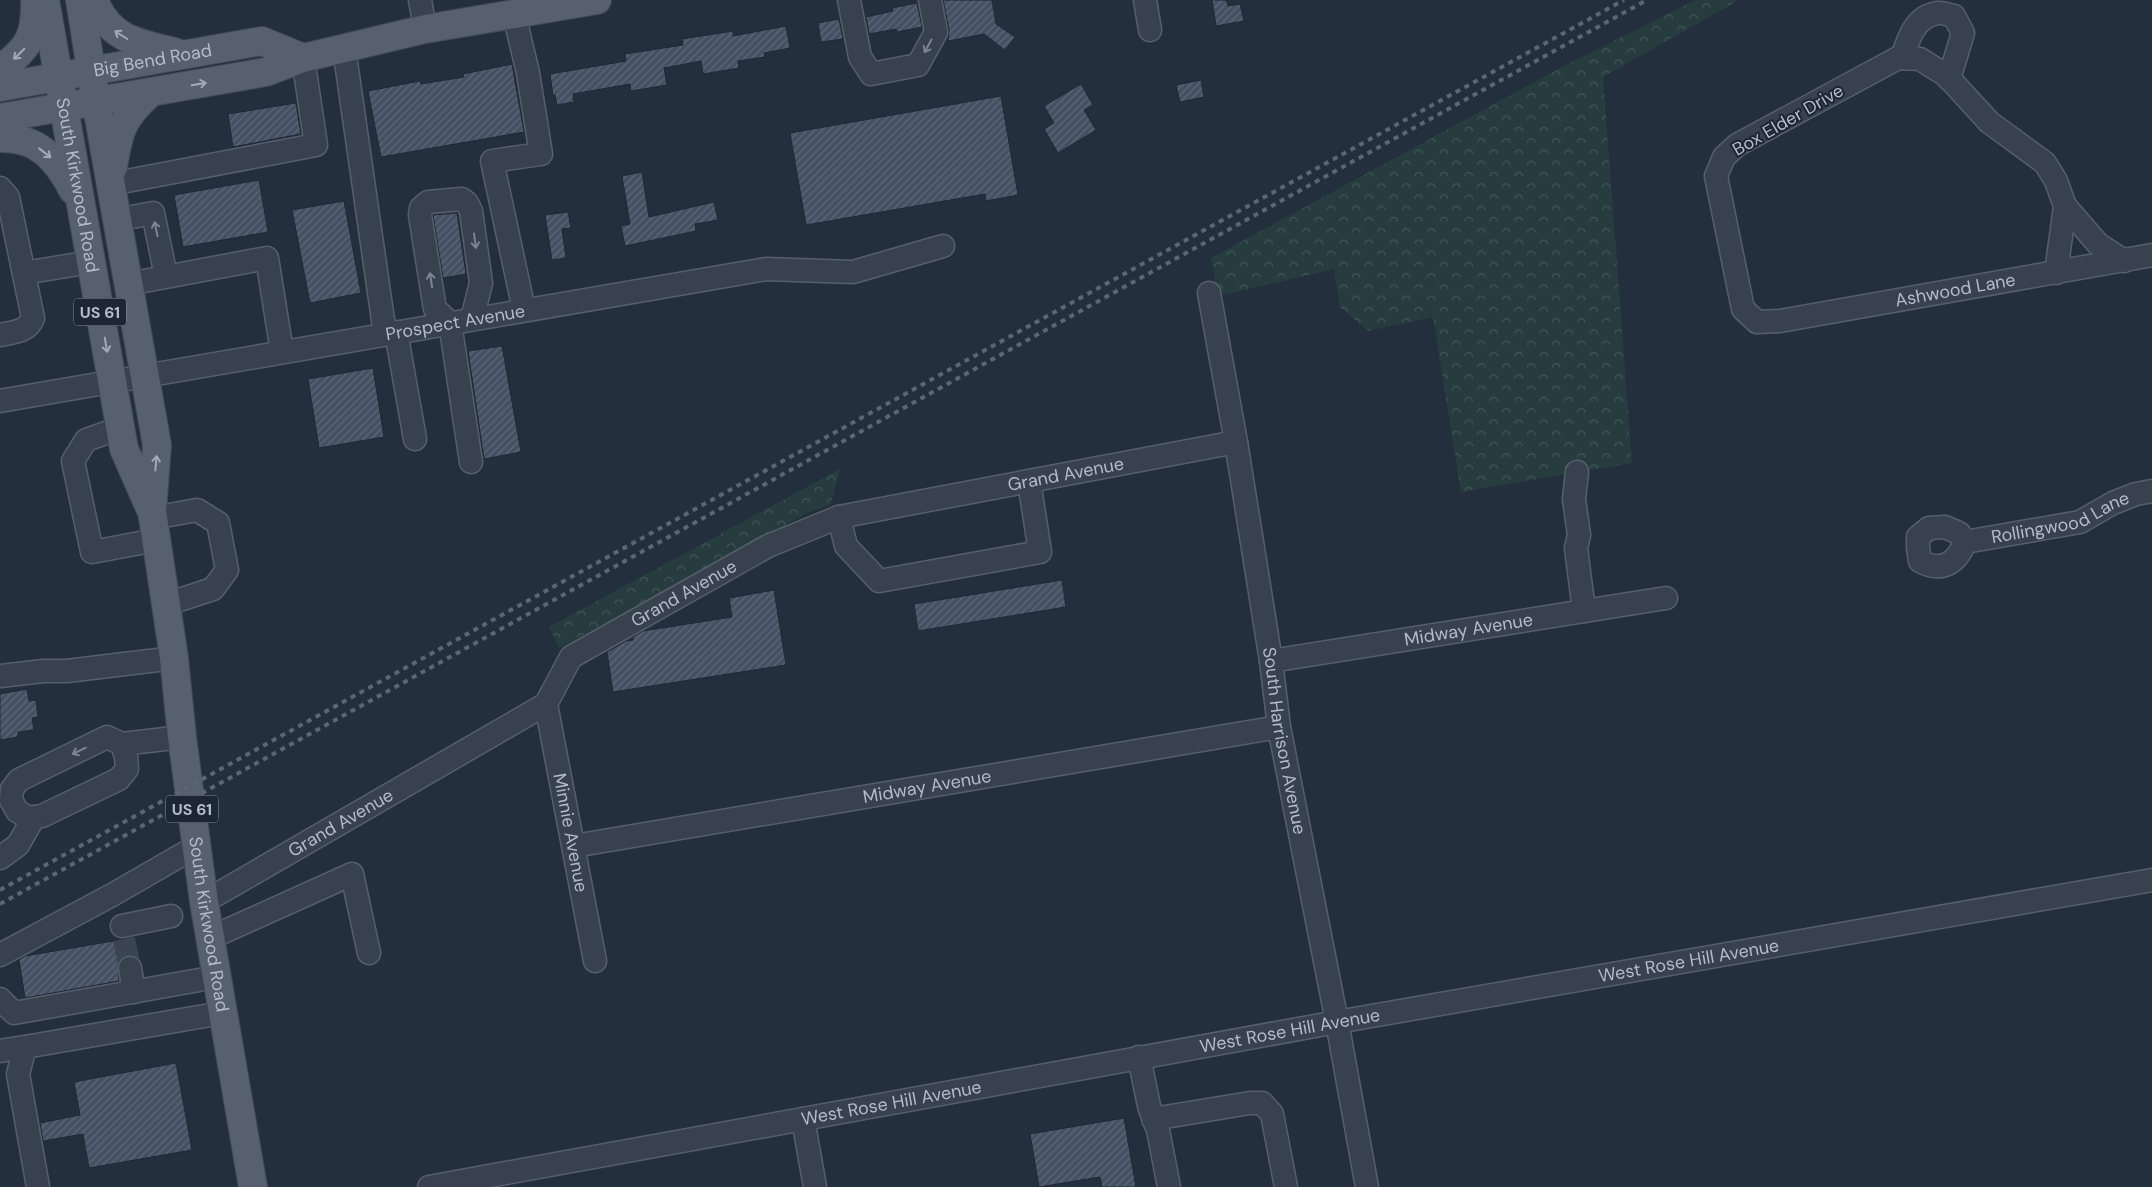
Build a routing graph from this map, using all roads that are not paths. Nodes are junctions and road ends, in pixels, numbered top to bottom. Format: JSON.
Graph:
{"nodes":[{"id":1,"x":35,"y":0,"type":"edge"},
{"id":2,"x":45,"y":0,"type":"edge"},
{"id":3,"x":80,"y":0,"type":"edge"},
{"id":4,"x":94,"y":0,"type":"edge"},
{"id":5,"x":420,"y":0,"type":"edge"},
{"id":6,"x":597,"y":0,"type":"edge"},
{"id":7,"x":850,"y":0,"type":"edge"},
{"id":8,"x":930,"y":0,"type":"edge"},
{"id":9,"x":1146,"y":0,"type":"edge"},
{"id":10,"x":514,"y":14,"type":"junction"},
{"id":11,"x":425,"y":29,"type":"junction"},
{"id":12,"x":1150,"y":30,"type":"dead end"},
{"id":13,"x":344,"y":48,"type":"junction"},
{"id":14,"x":184,"y":54,"type":"junction"},
{"id":15,"x":303,"y":58,"type":"junction"},
{"id":16,"x":1902,"y":58,"type":"junction"},
{"id":17,"x":0,"y":70,"type":"edge"},
{"id":18,"x":90,"y":70,"type":"junction"},
{"id":19,"x":58,"y":76,"type":"junction"},
{"id":20,"x":1949,"y":79,"type":"junction"},
{"id":21,"x":0,"y":87,"type":"edge"},
{"id":22,"x":151,"y":92,"type":"junction"},
{"id":23,"x":96,"y":102,"type":"junction"},
{"id":24,"x":64,"y":107,"type":"junction"},
{"id":25,"x":0,"y":118,"type":"edge"},
{"id":26,"x":0,"y":138,"type":"edge"},
{"id":27,"x":111,"y":184,"type":"junction"},
{"id":28,"x":0,"y":188,"type":"edge"},
{"id":29,"x":80,"y":203,"type":"junction"},
{"id":30,"x":2065,"y":206,"type":"junction"},
{"id":31,"x":117,"y":220,"type":"junction"},
{"id":32,"x":943,"y":246,"type":"dead end"},
{"id":33,"x":2152,"y":255,"type":"edge"},
{"id":34,"x":2124,"y":261,"type":"junction"},
{"id":35,"x":91,"y":262,"type":"junction"},
{"id":36,"x":24,"y":272,"type":"junction"},
{"id":37,"x":2056,"y":273,"type":"junction"},
{"id":38,"x":166,"y":276,"type":"junction"},
{"id":39,"x":128,"y":284,"type":"junction"},
{"id":40,"x":1209,"y":293,"type":"dead end"},
{"id":41,"x":524,"y":310,"type":"junction"},
{"id":42,"x":472,"y":319,"type":"junction"},
{"id":43,"x":1758,"y":322,"type":"joint"},
{"id":44,"x":450,"y":323,"type":"junction"},
{"id":45,"x":391,"y":333,"type":"junction"},
{"id":46,"x":0,"y":334,"type":"edge"},
{"id":47,"x":282,"y":352,"type":"junction"},
{"id":48,"x":145,"y":376,"type":"junction"},
{"id":49,"x":112,"y":382,"type":"junction"},
{"id":50,"x":0,"y":401,"type":"edge"},
{"id":51,"x":120,"y":428,"type":"junction"},
{"id":52,"x":415,"y":439,"type":"dead end"},
{"id":53,"x":1236,"y":442,"type":"junction"},
{"id":54,"x":472,"y":462,"type":"dead end"},
{"id":55,"x":1577,"y":472,"type":"dead end"},
{"id":56,"x":1028,"y":481,"type":"junction"},
{"id":57,"x":2152,"y":491,"type":"edge"},
{"id":58,"x":839,"y":517,"type":"junction"},
{"id":59,"x":154,"y":523,"type":"junction"},
{"id":60,"x":1965,"y":542,"type":"dead end"},
{"id":61,"x":1666,"y":598,"type":"dead end"},
{"id":62,"x":167,"y":604,"type":"junction"},
{"id":63,"x":1584,"y":611,"type":"junction"},
{"id":64,"x":174,"y":658,"type":"junction"},
{"id":65,"x":1271,"y":661,"type":"junction"},
{"id":66,"x":0,"y":676,"type":"edge"},
{"id":67,"x":546,"y":704,"type":"junction"},
{"id":68,"x":1279,"y":728,"type":"junction"},
{"id":69,"x":182,"y":737,"type":"junction"},
{"id":70,"x":122,"y":744,"type":"junction"},
{"id":71,"x":34,"y":817,"type":"junction"},
{"id":72,"x":197,"y":846,"type":"junction"},
{"id":73,"x":574,"y":846,"type":"junction"},
{"id":74,"x":0,"y":858,"type":"edge"},
{"id":75,"x":2152,"y":880,"type":"edge"},
{"id":76,"x":112,"y":895,"type":"junction"},
{"id":77,"x":204,"y":902,"type":"junction"},
{"id":78,"x":171,"y":916,"type":"dead end"},
{"id":79,"x":210,"y":938,"type":"junction"},
{"id":80,"x":369,"y":953,"type":"dead end"},
{"id":81,"x":0,"y":955,"type":"edge"},
{"id":82,"x":595,"y":961,"type":"dead end"},
{"id":83,"x":130,"y":968,"type":"tunnel mouth"},
{"id":84,"x":216,"y":977,"type":"junction"},
{"id":85,"x":134,"y":992,"type":"junction"},
{"id":86,"x":0,"y":999,"type":"edge"},
{"id":87,"x":222,"y":1013,"type":"junction"},
{"id":88,"x":1337,"y":1022,"type":"junction"},
{"id":89,"x":24,"y":1046,"type":"junction"},
{"id":90,"x":0,"y":1051,"type":"edge"},
{"id":91,"x":1139,"y":1058,"type":"junction"},
{"id":92,"x":803,"y":1119,"type":"junction"},
{"id":93,"x":1153,"y":1119,"type":"junction"},
{"id":94,"x":38,"y":1187,"type":"edge"},
{"id":95,"x":253,"y":1187,"type":"edge"},
{"id":96,"x":429,"y":1187,"type":"edge"},
{"id":97,"x":814,"y":1187,"type":"edge"},
{"id":98,"x":1169,"y":1187,"type":"edge"},
{"id":99,"x":1286,"y":1187,"type":"edge"},
{"id":100,"x":1365,"y":1187,"type":"edge"}],
"edges":[{"from":1,"to":17,"type":"main road","one_way":true},
{"from":2,"to":19,"type":"main road","name":"South Kirkwood Road","number":"US 61"},
{"from":3,"to":18,"type":"main road","name":"South Kirkwood Road","number":"US 61"},
{"from":14,"to":4,"type":"main road","one_way":true},
{"from":5,"to":11,"type":"street"},
{"from":6,"to":10,"type":"main road","name":"Big Bend Road"},
{"from":8,"to":7,"type":"street","one_way":true},
{"from":9,"to":12,"type":"street"},
{"from":10,"to":11,"type":"main road","name":"Big Bend Road"},
{"from":10,"to":41,"type":"street"},
{"from":11,"to":13,"type":"main road","name":"Big Bend Road"},
{"from":13,"to":15,"type":"main road","name":"Big Bend Road"},
{"from":13,"to":45,"type":"street"},
{"from":14,"to":15,"type":"main road","name":"Big Bend Road"},
{"from":14,"to":18,"type":"main road","name":"Big Bend Road"},
{"from":22,"to":15,"type":"main road","name":"Big Bend Road","one_way":true},
{"from":15,"to":27,"type":"street"},
{"from":16,"to":20,"type":"street"},
{"from":16,"to":20,"type":"street"},
{"from":16,"to":43,"type":"street","name":"Box Elder Drive"},
{"from":18,"to":19,"type":"main road","name":"Big Bend Road"},
{"from":18,"to":23,"type":"main road","name":"South Kirkwood Road","number":"US 61"},
{"from":19,"to":21,"type":"main road","name":"Big Bend Road"},
{"from":19,"to":24,"type":"main road","name":"South Kirkwood Road","number":"US 61"},
{"from":20,"to":30,"type":"street"},
{"from":22,"to":23,"type":"main road","name":"Big Bend Road"},
{"from":22,"to":27,"type":"main road"},
{"from":23,"to":24,"type":"main road","name":"Big Bend Road"},
{"from":23,"to":27,"type":"main road","name":"South Kirkwood Road","number":"US 61"},
{"from":24,"to":25,"type":"main road","name":"Big Bend Road"},
{"from":24,"to":29,"type":"main road","name":"South Kirkwood Road","number":"US 61"},
{"from":26,"to":29,"type":"main road","one_way":true},
{"from":27,"to":31,"type":"main road","name":"South Kirkwood Road","number":"US 61"},
{"from":28,"to":36,"type":"street"},
{"from":29,"to":35,"type":"main road","name":"South Kirkwood Road","number":"US 61"},
{"from":30,"to":34,"type":"street"},
{"from":30,"to":37,"type":"street"},
{"from":38,"to":31,"type":"street","one_way":true},
{"from":31,"to":39,"type":"main road","name":"South Kirkwood Road","number":"US 61"},
{"from":32,"to":41,"type":"street","name":"Prospect Avenue"},
{"from":33,"to":34,"type":"street","name":"Ashwood Lane"},
{"from":34,"to":37,"type":"street","name":"Ashwood Lane"},
{"from":35,"to":36,"type":"street"},
{"from":35,"to":49,"type":"main road","name":"South Kirkwood Road","number":"US 61","one_way":true},
{"from":36,"to":46,"type":"street"},
{"from":37,"to":43,"type":"street","name":"Ashwood Lane"},
{"from":38,"to":39,"type":"street"},
{"from":38,"to":47,"type":"street"},
{"from":39,"to":48,"type":"main road","name":"South Kirkwood Road","number":"US 61"},
{"from":40,"to":53,"type":"street","name":"South Harrison Avenue"},
{"from":41,"to":42,"type":"street","name":"Prospect Avenue"},
{"from":42,"to":44,"type":"street","name":"Prospect Avenue"},
{"from":44,"to":42,"type":"street","one_way":true},
{"from":44,"to":45,"type":"street","name":"Prospect Avenue"},
{"from":44,"to":54,"type":"street"},
{"from":45,"to":47,"type":"street","name":"Prospect Avenue"},
{"from":45,"to":52,"type":"street"},
{"from":47,"to":48,"type":"street","name":"Prospect Avenue"},
{"from":48,"to":49,"type":"street","name":"Prospect Avenue"},
{"from":59,"to":48,"type":"main road","name":"South Kirkwood Road","number":"US 61","one_way":true},
{"from":49,"to":50,"type":"street","name":"Prospect Avenue"},
{"from":49,"to":51,"type":"main road","name":"South Kirkwood Road","number":"US 61"},
{"from":51,"to":59,"type":"main road","name":"South Kirkwood Road","number":"US 61"},
{"from":51,"to":59,"type":"street"},
{"from":53,"to":56,"type":"street","name":"Grand Avenue"},
{"from":53,"to":65,"type":"street","name":"South Harrison Avenue"},
{"from":55,"to":63,"type":"street"},
{"from":56,"to":58,"type":"street","name":"Grand Avenue"},
{"from":56,"to":58,"type":"street"},
{"from":57,"to":60,"type":"street","name":"Rollingwood Lane"},
{"from":58,"to":67,"type":"street","name":"Grand Avenue"},
{"from":59,"to":62,"type":"main road","name":"South Kirkwood Road","number":"US 61"},
{"from":59,"to":62,"type":"street"},
{"from":61,"to":63,"type":"street","name":"Midway Avenue"},
{"from":62,"to":64,"type":"main road","name":"South Kirkwood Road","number":"US 61"},
{"from":63,"to":65,"type":"street","name":"Midway Avenue"},
{"from":64,"to":66,"type":"street"},
{"from":64,"to":69,"type":"main road","name":"South Kirkwood Road","number":"US 61"},
{"from":65,"to":68,"type":"street","name":"South Harrison Avenue"},
{"from":67,"to":73,"type":"street","name":"Minnie Avenue"},
{"from":67,"to":77,"type":"street","name":"Grand Avenue"},
{"from":68,"to":73,"type":"street","name":"Midway Avenue"},
{"from":68,"to":88,"type":"street","name":"South Harrison Avenue"},
{"from":69,"to":70,"type":"street"},
{"from":69,"to":72,"type":"main road","name":"South Kirkwood Road","number":"US 61"},
{"from":70,"to":71,"type":"street"},
{"from":70,"to":71,"type":"street","one_way":true},
{"from":71,"to":74,"type":"street"},
{"from":72,"to":76,"type":"street"},
{"from":72,"to":77,"type":"main road","name":"South Kirkwood Road","number":"US 61"},
{"from":73,"to":82,"type":"street","name":"Minnie Avenue"},
{"from":75,"to":88,"type":"street","name":"West Rose Hill Avenue"},
{"from":76,"to":78,"type":"street"},
{"from":76,"to":81,"type":"street"},
{"from":77,"to":79,"type":"main road","name":"South Kirkwood Road","number":"US 61"},
{"from":79,"to":80,"type":"street"},
{"from":79,"to":84,"type":"main road","name":"South Kirkwood Road","number":"US 61"},
{"from":83,"to":85,"type":"street"},
{"from":84,"to":85,"type":"street"},
{"from":84,"to":87,"type":"main road","name":"South Kirkwood Road","number":"US 61"},
{"from":85,"to":86,"type":"street"},
{"from":87,"to":89,"type":"street"},
{"from":87,"to":95,"type":"main road","name":"South Kirkwood Road","number":"US 61"},
{"from":88,"to":91,"type":"street","name":"West Rose Hill Avenue"},
{"from":88,"to":100,"type":"street","name":"South Harrison Avenue"},
{"from":89,"to":90,"type":"street"},
{"from":89,"to":94,"type":"street"},
{"from":91,"to":92,"type":"street","name":"West Rose Hill Avenue"},
{"from":91,"to":93,"type":"street"},
{"from":92,"to":96,"type":"street","name":"West Rose Hill Avenue"},
{"from":92,"to":97,"type":"street"},
{"from":93,"to":98,"type":"street"},
{"from":93,"to":99,"type":"street"}]}
